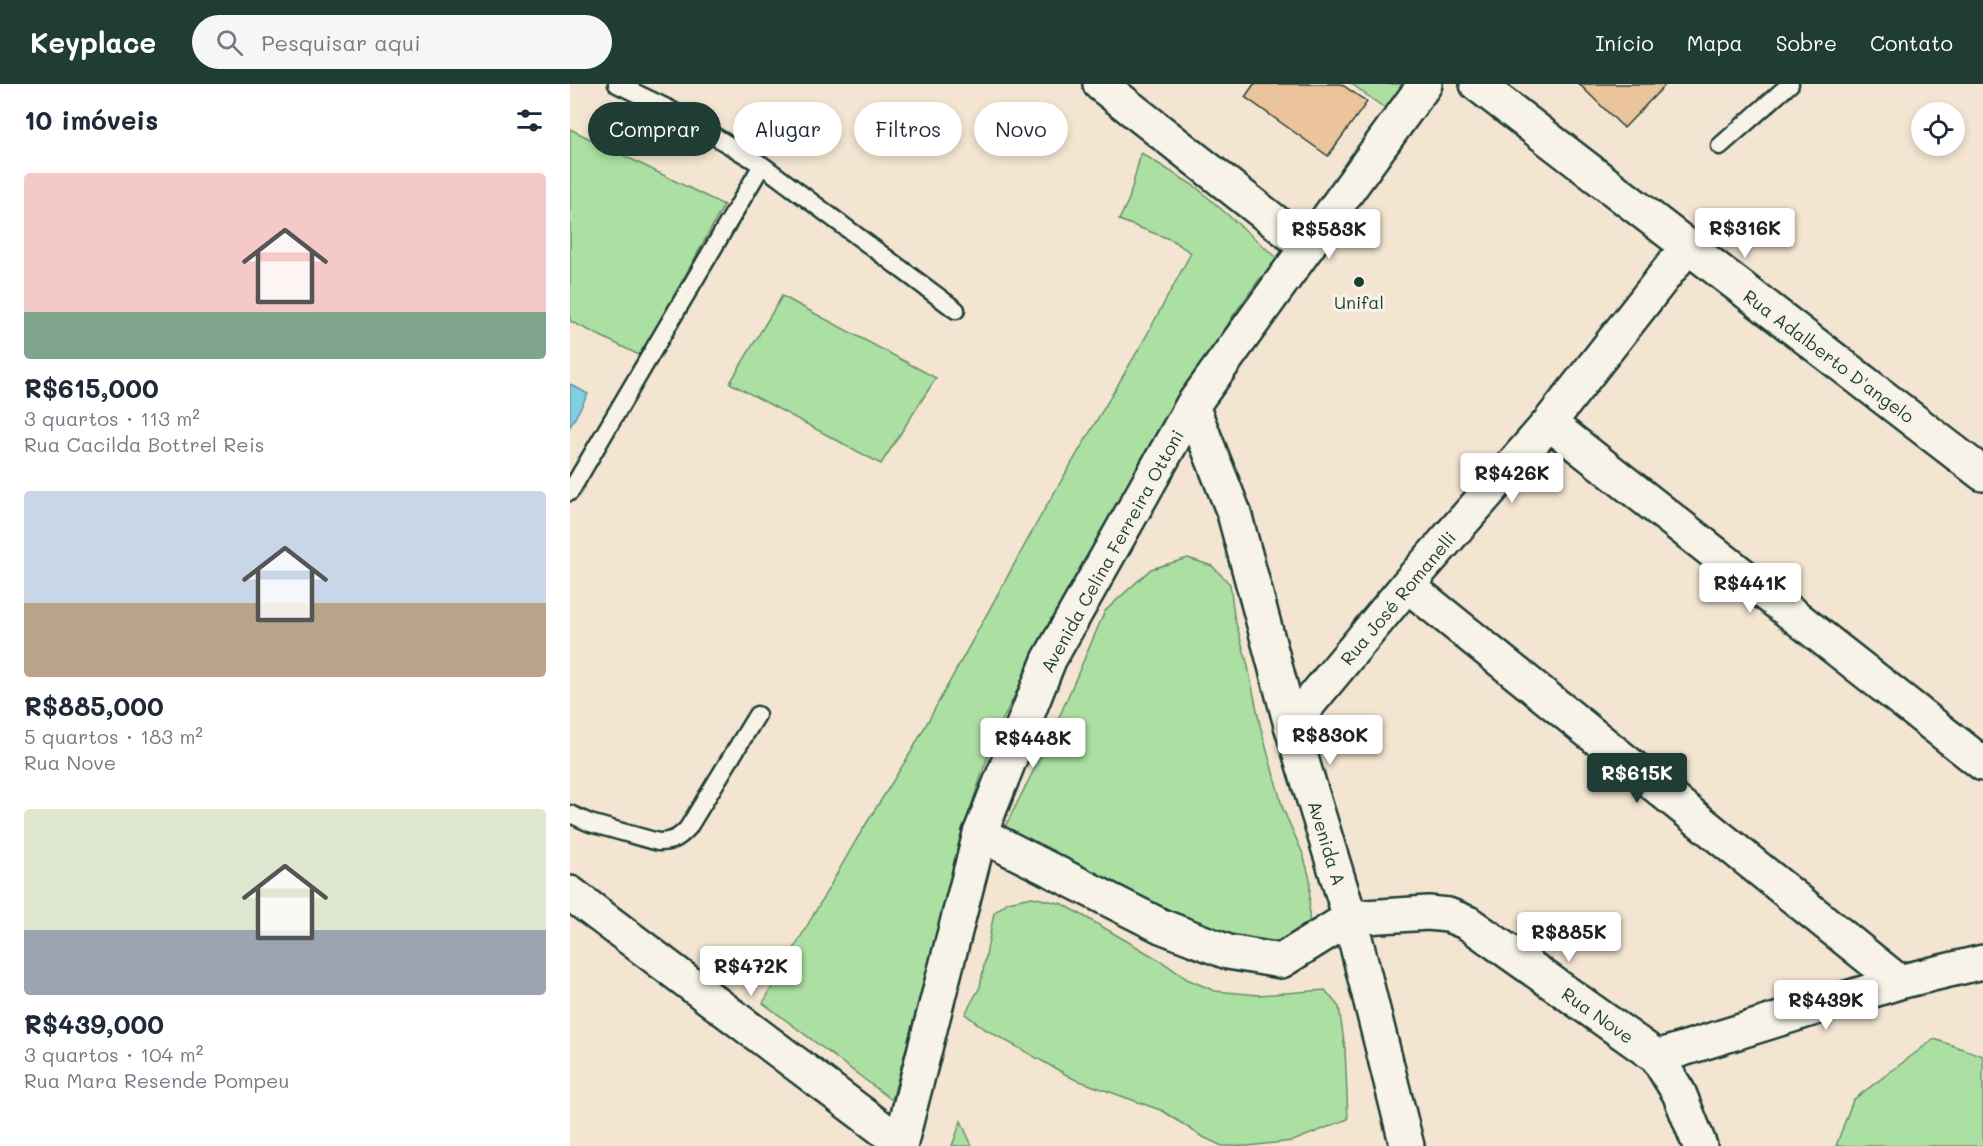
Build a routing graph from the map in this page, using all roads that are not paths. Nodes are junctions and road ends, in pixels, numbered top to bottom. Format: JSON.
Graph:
{"nodes":[{"id":1,"x":617,"y":84,"type":"edge"},
{"id":2,"x":1100,"y":84,"type":"edge"},
{"id":3,"x":1425,"y":84,"type":"edge"},
{"id":4,"x":1477,"y":84,"type":"edge"},
{"id":5,"x":1790,"y":84,"type":"edge"},
{"id":6,"x":1720,"y":146,"type":"dead end"},
{"id":7,"x":762,"y":165,"type":"junction"},
{"id":8,"x":1307,"y":248,"type":"junction"},
{"id":9,"x":1688,"y":248,"type":"junction"},
{"id":10,"x":956,"y":310,"type":"dead end"},
{"id":11,"x":1192,"y":406,"type":"junction"},
{"id":12,"x":1549,"y":423,"type":"junction"},
{"id":13,"x":1983,"y":474,"type":"edge"},
{"id":14,"x":570,"y":492,"type":"edge"},
{"id":15,"x":1407,"y":585,"type":"junction"},
{"id":16,"x":757,"y":715,"type":"dead end"},
{"id":17,"x":1291,"y":725,"type":"junction"},
{"id":18,"x":1983,"y":764,"type":"edge"},
{"id":19,"x":570,"y":814,"type":"edge"},
{"id":20,"x":980,"y":834,"type":"junction"},
{"id":21,"x":570,"y":893,"type":"edge"},
{"id":22,"x":1350,"y":918,"type":"junction"},
{"id":23,"x":1983,"y":962,"type":"edge"},
{"id":24,"x":1899,"y":982,"type":"junction"},
{"id":25,"x":1657,"y":1057,"type":"junction"},
{"id":26,"x":901,"y":1145,"type":"edge"},
{"id":27,"x":1407,"y":1146,"type":"edge"},
{"id":28,"x":1700,"y":1146,"type":"edge"}],
"edges":[{"from":1,"to":7,"type":"lane"},
{"from":2,"to":8,"type":"street"},
{"from":3,"to":8,"type":"street","name":"Avenida Celina Ferreira Ottoni"},
{"from":4,"to":9,"type":"street","name":"Rua Adalberto D'angelo"},
{"from":5,"to":6,"type":"lane"},
{"from":7,"to":10,"type":"lane"},
{"from":7,"to":14,"type":"lane"},
{"from":8,"to":11,"type":"street","name":"Avenida Celina Ferreira Ottoni"},
{"from":9,"to":12,"type":"street","name":"Rua José Romanelli"},
{"from":9,"to":13,"type":"street","name":"Rua Adalberto D'angelo"},
{"from":11,"to":17,"type":"street","name":"Avenida A"},
{"from":11,"to":20,"type":"street","name":"Avenida Celina Ferreira Ottoni"},
{"from":12,"to":15,"type":"street","name":"Rua José Romanelli"},
{"from":12,"to":18,"type":"street"},
{"from":15,"to":17,"type":"street","name":"Rua José Romanelli"},
{"from":15,"to":24,"type":"street"},
{"from":16,"to":19,"type":"lane"},
{"from":17,"to":22,"type":"street","name":"Avenida A"},
{"from":20,"to":22,"type":"street"},
{"from":20,"to":26,"type":"street","name":"Avenida Celina Ferreira Ottoni"},
{"from":21,"to":26,"type":"street"},
{"from":22,"to":25,"type":"street","name":"Rua Nove"},
{"from":22,"to":27,"type":"street","name":"Avenida A"},
{"from":23,"to":24,"type":"street"},
{"from":24,"to":25,"type":"street"},
{"from":25,"to":28,"type":"street","name":"Rua Nove"}]}
